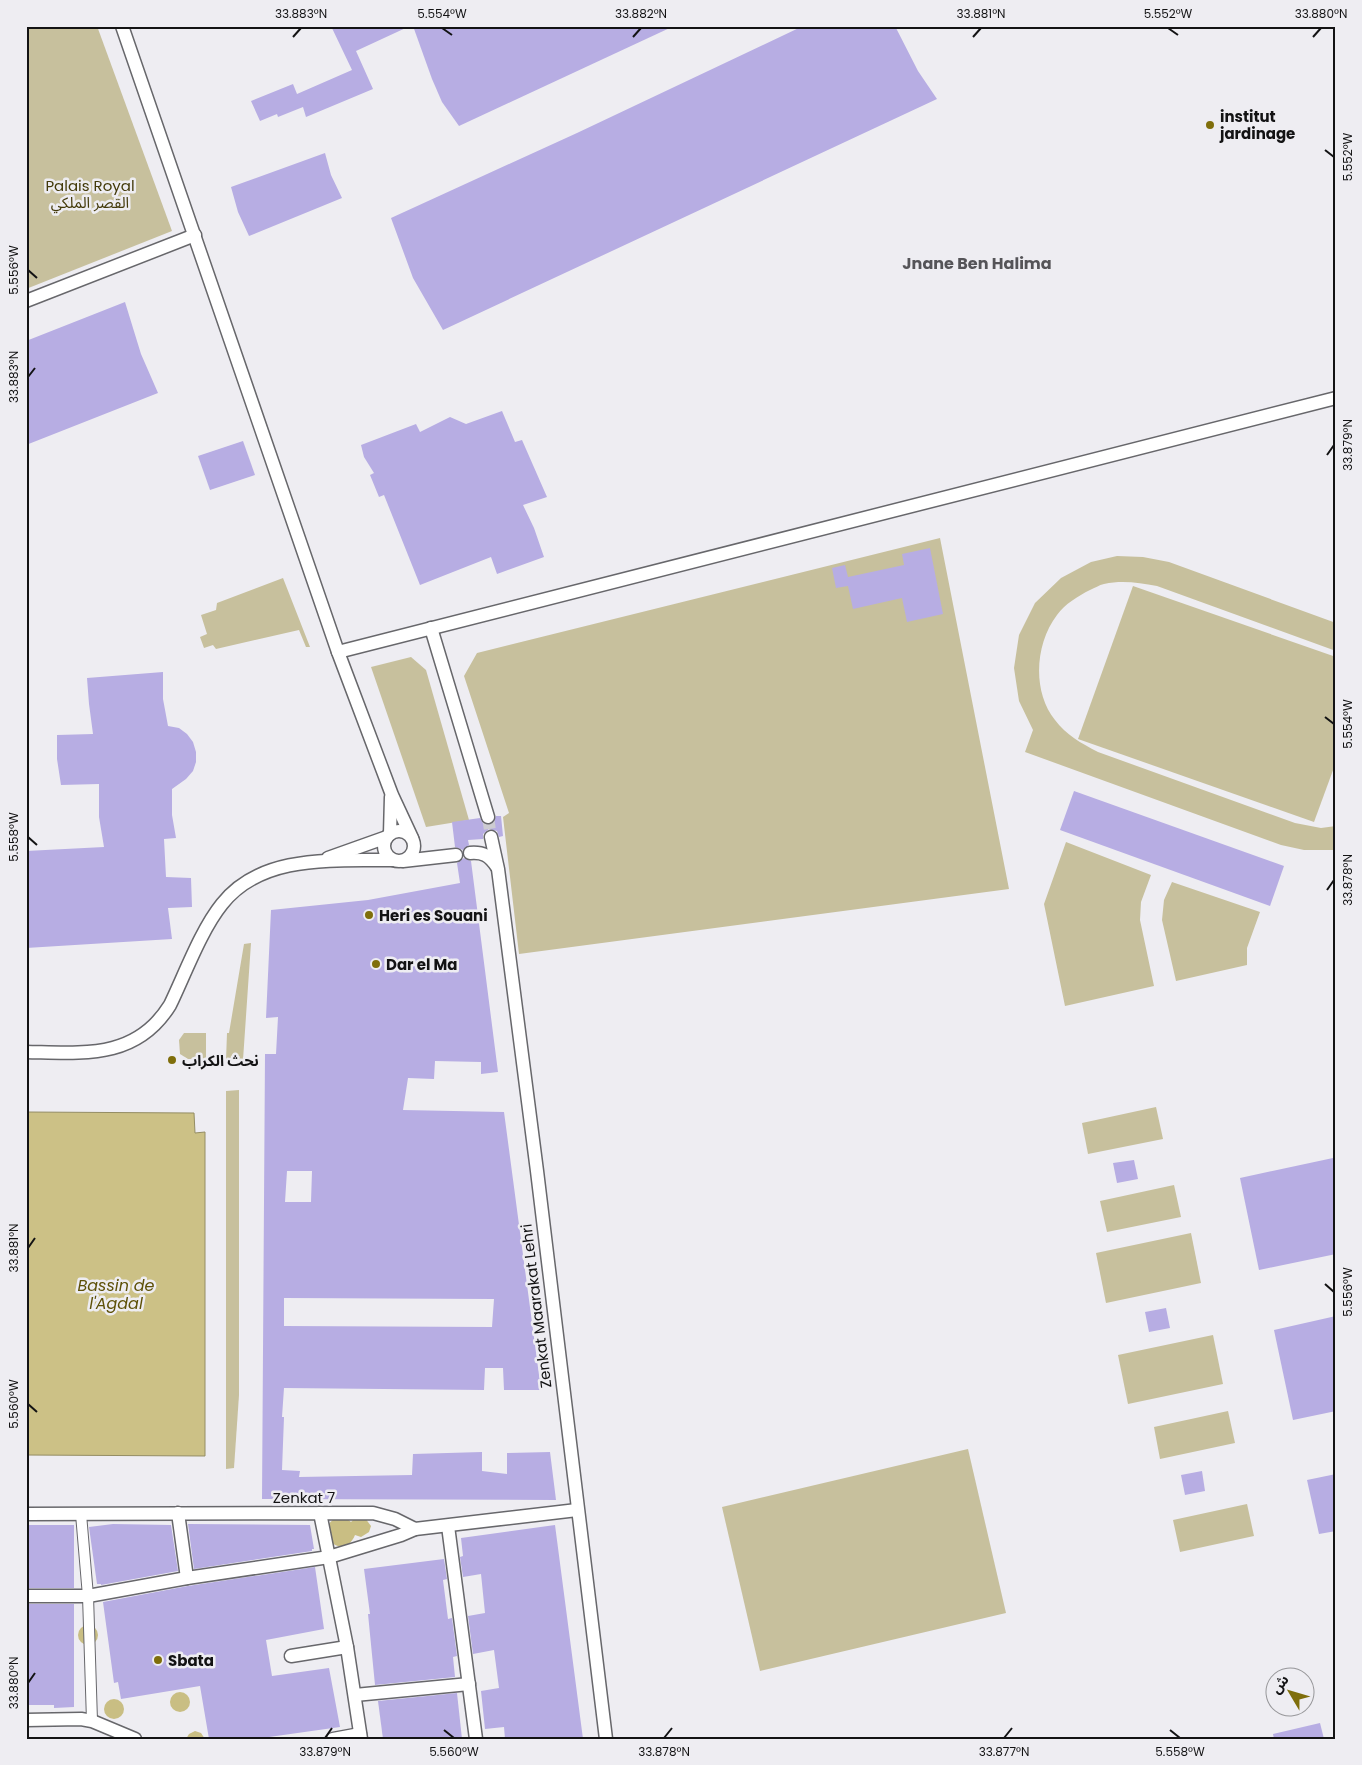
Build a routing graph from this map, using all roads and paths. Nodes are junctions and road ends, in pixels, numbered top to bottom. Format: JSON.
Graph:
{"nodes":[{"id":1,"x":122,"y":26,"type":"edge"},
{"id":2,"x":195,"y":235,"type":"junction"},
{"id":3,"x":26,"y":301,"type":"edge"},
{"id":4,"x":1336,"y":398,"type":"edge"},
{"id":5,"x":430,"y":628,"type":"junction"},
{"id":6,"x":338,"y":652,"type":"junction"},
{"id":7,"x":392,"y":795,"type":"junction"},
{"id":8,"x":488,"y":817,"type":"tunnel mouth"},
{"id":9,"x":389,"y":835,"type":"junction"},
{"id":10,"x":492,"y":837,"type":"tunnel mouth"},
{"id":11,"x":412,"y":838,"type":"junction"},
{"id":12,"x":470,"y":853,"type":"dead end"},
{"id":13,"x":456,"y":855,"type":"dead end"},
{"id":14,"x":318,"y":861,"type":"junction"},
{"id":15,"x":398,"y":861,"type":"junction"},
{"id":16,"x":498,"y":869,"type":"junction"},
{"id":17,"x":26,"y":1052,"type":"edge"},
{"id":18,"x":577,"y":1510,"type":"junction"},
{"id":19,"x":178,"y":1513,"type":"junction"},
{"id":20,"x":320,"y":1513,"type":"junction"},
{"id":21,"x":26,"y":1514,"type":"edge"},
{"id":22,"x":82,"y":1514,"type":"junction"},
{"id":23,"x":448,"y":1526,"type":"junction"},
{"id":24,"x":415,"y":1530,"type":"junction"},
{"id":25,"x":329,"y":1557,"type":"junction"},
{"id":26,"x":188,"y":1578,"type":"junction"},
{"id":27,"x":26,"y":1596,"type":"edge"},
{"id":28,"x":88,"y":1596,"type":"junction"},
{"id":29,"x":347,"y":1647,"type":"junction"},
{"id":30,"x":291,"y":1656,"type":"dead end"},
{"id":31,"x":469,"y":1684,"type":"junction"},
{"id":32,"x":356,"y":1695,"type":"junction"},
{"id":33,"x":26,"y":1720,"type":"edge"},
{"id":34,"x":92,"y":1721,"type":"junction"},
{"id":35,"x":361,"y":1736,"type":"edge"},
{"id":36,"x":135,"y":1739,"type":"edge"},
{"id":37,"x":333,"y":1739,"type":"edge"},
{"id":38,"x":476,"y":1739,"type":"edge"},
{"id":39,"x":606,"y":1739,"type":"edge"}],
"edges":[{"from":1,"to":2,"type":"street"},
{"from":2,"to":3,"type":"street"},
{"from":2,"to":6,"type":"street"},
{"from":4,"to":5,"type":"street"},
{"from":5,"to":6,"type":"street"},
{"from":5,"to":8,"type":"street"},
{"from":6,"to":7,"type":"street"},
{"from":7,"to":9,"type":"street"},
{"from":7,"to":11,"type":"street"},
{"from":9,"to":11,"type":"street"},
{"from":9,"to":14,"type":"street"},
{"from":9,"to":15,"type":"street"},
{"from":10,"to":16,"type":"street","name":"Zenkat Maarakat Lehri"},
{"from":11,"to":15,"type":"street"},
{"from":12,"to":16,"type":"street"},
{"from":13,"to":15,"type":"street"},
{"from":14,"to":15,"type":"street"},
{"from":14,"to":17,"type":"street"},
{"from":16,"to":18,"type":"street","name":"Zenkat Maarakat Lehri"},
{"from":18,"to":23,"type":"street"},
{"from":18,"to":39,"type":"street","name":"Zenkat Maarakat Lehri"},
{"from":19,"to":20,"type":"street","name":"Zenkat 7"},
{"from":19,"to":22,"type":"street","name":"Zenkat 7"},
{"from":19,"to":26,"type":"street"},
{"from":20,"to":24,"type":"street","name":"Zenkat 7"},
{"from":20,"to":25,"type":"street"},
{"from":21,"to":22,"type":"street","name":"Zenkat 7"},
{"from":22,"to":28,"type":"street"},
{"from":23,"to":24,"type":"street"},
{"from":23,"to":31,"type":"street"},
{"from":24,"to":25,"type":"street"},
{"from":25,"to":26,"type":"street"},
{"from":25,"to":29,"type":"street"},
{"from":26,"to":28,"type":"street"},
{"from":27,"to":28,"type":"street"},
{"from":28,"to":34,"type":"street"},
{"from":29,"to":30,"type":"street"},
{"from":29,"to":32,"type":"street"},
{"from":31,"to":32,"type":"street"},
{"from":31,"to":38,"type":"street"},
{"from":32,"to":35,"type":"street"},
{"from":33,"to":34,"type":"street"},
{"from":34,"to":36,"type":"street"},
{"from":35,"to":37,"type":"street"}]}
